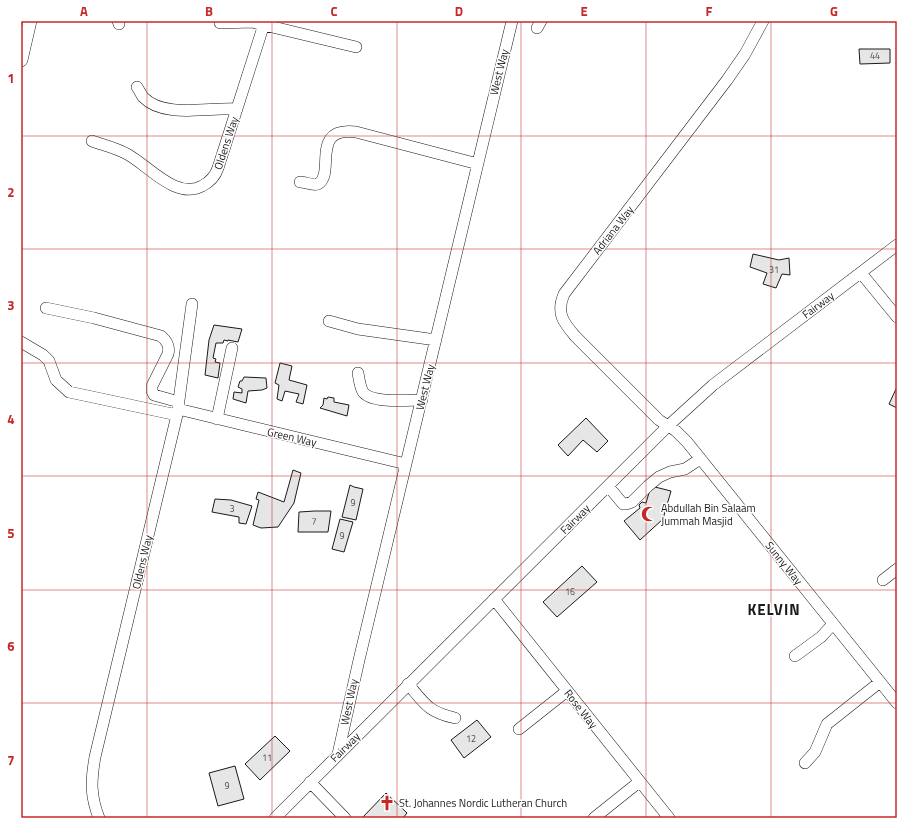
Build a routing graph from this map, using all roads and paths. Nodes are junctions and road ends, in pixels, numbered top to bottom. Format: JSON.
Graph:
{"nodes":[{"id":1,"x":30,"y":21,"type":"edge"},
{"id":2,"x":512,"y":21,"type":"edge"},
{"id":3,"x":763,"y":21,"type":"edge"},
{"id":4,"x":220,"y":23,"type":"dead end"},
{"id":5,"x":264,"y":23,"type":"edge"},
{"id":6,"x":356,"y":47,"type":"dead end"},
{"id":7,"x":21,"y":60,"type":"edge"},
{"id":8,"x":136,"y":87,"type":"dead end"},
{"id":9,"x":237,"y":109,"type":"junction"},
{"id":10,"x":92,"y":141,"type":"dead end"},
{"id":11,"x":478,"y":164,"type":"junction"},
{"id":12,"x":300,"y":182,"type":"dead end"},
{"id":13,"x":897,"y":245,"type":"edge"},
{"id":14,"x":861,"y":273,"type":"junction"},
{"id":15,"x":192,"y":304,"type":"dead end"},
{"id":16,"x":46,"y":308,"type":"dead end"},
{"id":17,"x":897,"y":317,"type":"edge"},
{"id":18,"x":329,"y":321,"type":"dead end"},
{"id":19,"x":436,"y":340,"type":"junction"},
{"id":20,"x":21,"y":342,"type":"edge"},
{"id":21,"x":232,"y":348,"type":"dead end"},
{"id":22,"x":358,"y":373,"type":"dead end"},
{"id":23,"x":422,"y":400,"type":"junction"},
{"id":24,"x":178,"y":409,"type":"junction"},
{"id":25,"x":217,"y":419,"type":"junction"},
{"id":26,"x":668,"y":426,"type":"junction"},
{"id":27,"x":700,"y":459,"type":"junction"},
{"id":28,"x":406,"y":464,"type":"junction"},
{"id":29,"x":608,"y":486,"type":"junction"},
{"id":30,"x":897,"y":569,"type":"edge"},
{"id":31,"x":883,"y":580,"type":"dead end"},
{"id":32,"x":494,"y":599,"type":"junction"},
{"id":33,"x":833,"y":624,"type":"junction"},
{"id":34,"x":795,"y":656,"type":"dead end"},
{"id":35,"x":880,"y":682,"type":"junction"},
{"id":36,"x":408,"y":684,"type":"junction"},
{"id":37,"x":567,"y":691,"type":"junction"},
{"id":38,"x":897,"y":703,"type":"edge"},
{"id":39,"x":455,"y":718,"type":"dead end"},
{"id":40,"x":519,"y":730,"type":"dead end"},
{"id":41,"x":338,"y":754,"type":"junction"},
{"id":42,"x":805,"y":763,"type":"dead end"},
{"id":43,"x":310,"y":782,"type":"junction"},
{"id":44,"x":640,"y":782,"type":"junction"},
{"id":45,"x":99,"y":818,"type":"edge"},
{"id":46,"x":275,"y":818,"type":"edge"},
{"id":47,"x":345,"y":818,"type":"edge"},
{"id":48,"x":594,"y":818,"type":"edge"},
{"id":49,"x":669,"y":818,"type":"edge"}],
"edges":[{"from":1,"to":7,"type":"main road"},
{"from":2,"to":11,"type":"street","name":"West Way"},
{"from":3,"to":26,"type":"street","name":"Adriana Way"},
{"from":4,"to":5,"type":"street"},
{"from":5,"to":6,"type":"street"},
{"from":5,"to":9,"type":"street","name":"Oldens Way"},
{"from":8,"to":9,"type":"street"},
{"from":9,"to":10,"type":"street","name":"Oldens Way"},
{"from":11,"to":12,"type":"street"},
{"from":11,"to":19,"type":"street","name":"West Way"},
{"from":13,"to":14,"type":"street","name":"Fairway"},
{"from":14,"to":17,"type":"street"},
{"from":14,"to":26,"type":"street","name":"Fairway"},
{"from":15,"to":24,"type":"street","name":"Oldens Way"},
{"from":16,"to":24,"type":"street"},
{"from":18,"to":19,"type":"street"},
{"from":19,"to":23,"type":"street","name":"West Way"},
{"from":20,"to":24,"type":"street"},
{"from":21,"to":25,"type":"street"},
{"from":22,"to":23,"type":"street"},
{"from":23,"to":28,"type":"street","name":"West Way"},
{"from":24,"to":25,"type":"street","name":"Green Way"},
{"from":24,"to":45,"type":"street","name":"Oldens Way"},
{"from":25,"to":28,"type":"street","name":"Green Way"},
{"from":26,"to":27,"type":"street","name":"Sunny Way"},
{"from":26,"to":29,"type":"street","name":"Fairway"},
{"from":27,"to":29,"type":"street"},
{"from":27,"to":33,"type":"street","name":"Sunny Way"},
{"from":28,"to":41,"type":"street","name":"West Way"},
{"from":29,"to":32,"type":"street","name":"Fairway"},
{"from":30,"to":31,"type":"street"},
{"from":32,"to":36,"type":"street","name":"Fairway"},
{"from":32,"to":37,"type":"street","name":"Rose Way"},
{"from":33,"to":34,"type":"street"},
{"from":33,"to":35,"type":"street","name":"Sunny Way"},
{"from":35,"to":38,"type":"street","name":"Sunny Way"},
{"from":35,"to":42,"type":"street"},
{"from":36,"to":39,"type":"street"},
{"from":36,"to":41,"type":"street","name":"Fairway"},
{"from":37,"to":40,"type":"street"},
{"from":37,"to":44,"type":"street","name":"Rose Way"},
{"from":41,"to":43,"type":"street","name":"Fairway"},
{"from":43,"to":46,"type":"street","name":"Fairway"},
{"from":43,"to":47,"type":"street"},
{"from":44,"to":48,"type":"street"},
{"from":44,"to":49,"type":"street","name":"Rose Way"}]}
